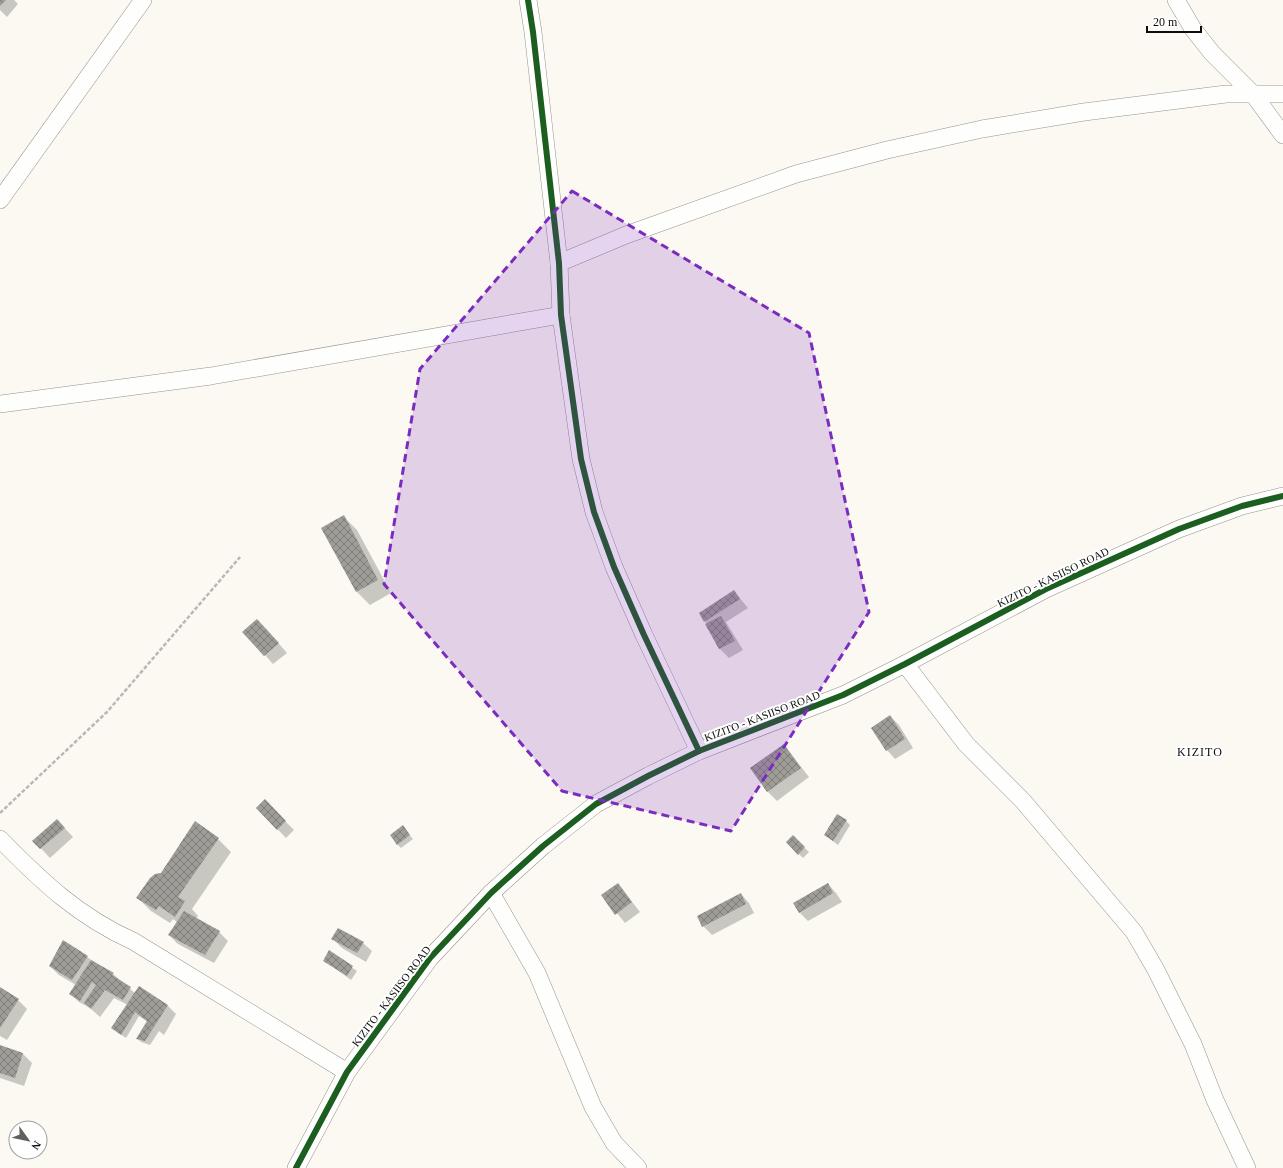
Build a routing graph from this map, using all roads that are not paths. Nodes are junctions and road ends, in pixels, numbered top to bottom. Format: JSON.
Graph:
{"nodes":[{"id":1,"x":143,"y":0,"type":"edge"},
{"id":2,"x":528,"y":0,"type":"edge"},
{"id":3,"x":1176,"y":0,"type":"edge"},
{"id":4,"x":1253,"y":94,"type":"junction"},
{"id":5,"x":1283,"y":94,"type":"edge"},
{"id":6,"x":1283,"y":132,"type":"edge"},
{"id":7,"x":0,"y":200,"type":"edge"},
{"id":8,"x":558,"y":263,"type":"junction"},
{"id":9,"x":561,"y":315,"type":"junction"},
{"id":10,"x":0,"y":404,"type":"edge"},
{"id":11,"x":1283,"y":496,"type":"edge"},
{"id":12,"x":905,"y":664,"type":"junction"},
{"id":13,"x":699,"y":751,"type":"junction"},
{"id":14,"x":0,"y":839,"type":"edge"},
{"id":15,"x":491,"y":893,"type":"junction"},
{"id":16,"x":347,"y":1072,"type":"junction"},
{"id":17,"x":296,"y":1168,"type":"edge"},
{"id":18,"x":638,"y":1168,"type":"edge"},
{"id":19,"x":1247,"y":1168,"type":"edge"}],
"edges":[{"from":1,"to":7,"type":"street"},
{"from":2,"to":8,"type":"street"},
{"from":3,"to":4,"type":"street"},
{"from":4,"to":5,"type":"street"},
{"from":4,"to":6,"type":"street"},
{"from":4,"to":8,"type":"street"},
{"from":8,"to":9,"type":"street"},
{"from":9,"to":10,"type":"street"},
{"from":9,"to":13,"type":"street"},
{"from":11,"to":12,"type":"street","name":"KIZITO - KASIISO ROAD"},
{"from":12,"to":13,"type":"street","name":"KIZITO - KASIISO ROAD"},
{"from":12,"to":19,"type":"street"},
{"from":13,"to":15,"type":"street","name":"KIZITO - KASIISO ROAD"},
{"from":14,"to":16,"type":"street"},
{"from":15,"to":16,"type":"street","name":"KIZITO - KASIISO ROAD"},
{"from":15,"to":18,"type":"street"},
{"from":16,"to":17,"type":"street","name":"KIZITO - KASIISO ROAD"}]}
